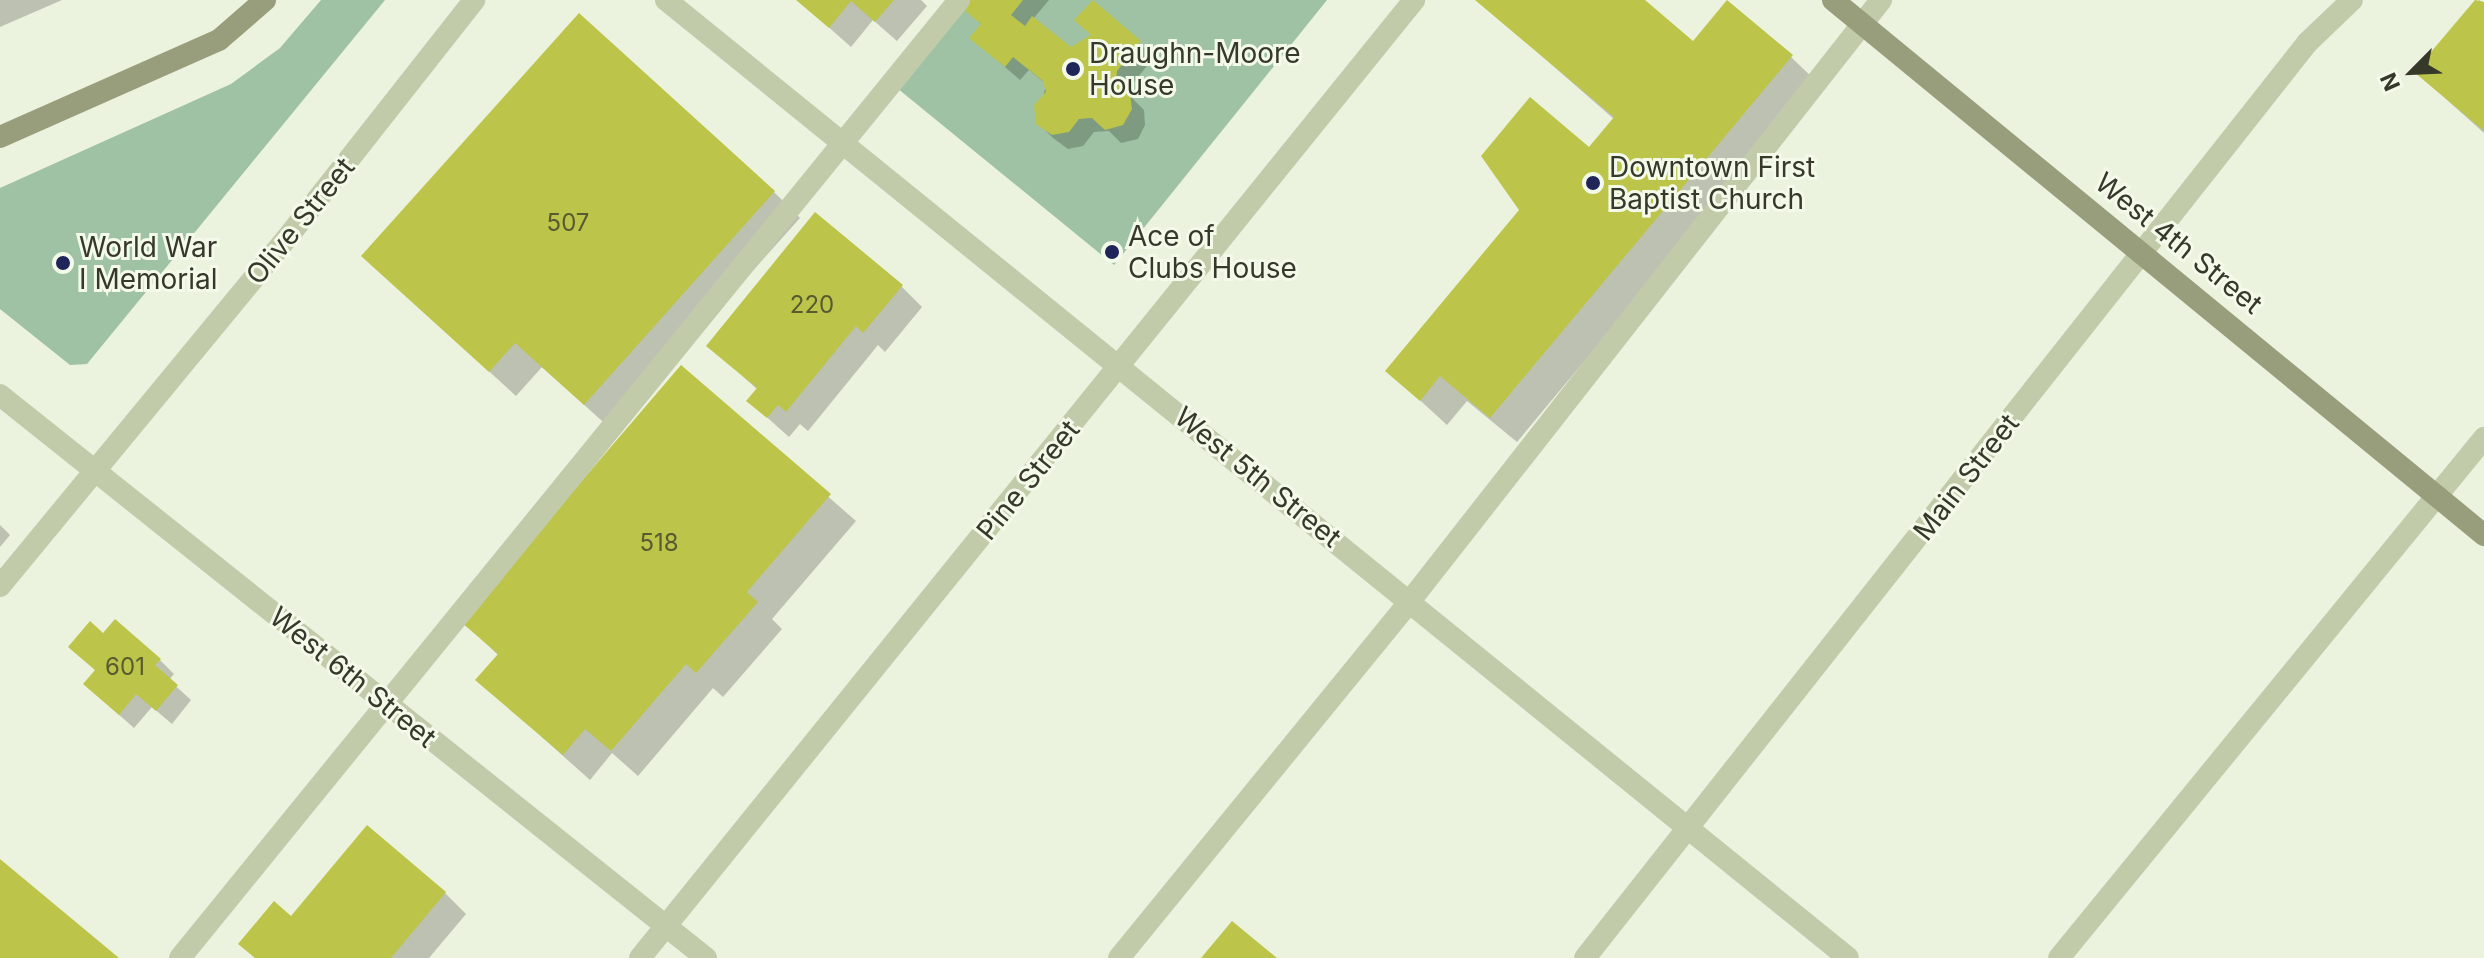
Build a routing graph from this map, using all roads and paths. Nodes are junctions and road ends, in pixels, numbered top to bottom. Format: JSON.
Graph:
{"nodes":[{"id":1,"x":265,"y":0,"type":"edge"},
{"id":2,"x":474,"y":0,"type":"edge"},
{"id":3,"x":666,"y":0,"type":"edge"},
{"id":4,"x":959,"y":0,"type":"edge"},
{"id":5,"x":1414,"y":0,"type":"edge"},
{"id":6,"x":1833,"y":0,"type":"edge"},
{"id":7,"x":1881,"y":0,"type":"edge"},
{"id":8,"x":2352,"y":0,"type":"edge"},
{"id":9,"x":1862,"y":24,"type":"junction"},
{"id":10,"x":0,"y":137,"type":"edge"},
{"id":11,"x":842,"y":144,"type":"junction"},
{"id":12,"x":2144,"y":252,"type":"junction"},
{"id":13,"x":1121,"y":365,"type":"junction"},
{"id":14,"x":0,"y":395,"type":"edge"},
{"id":15,"x":2484,"y":438,"type":"edge"},
{"id":16,"x":95,"y":468,"type":"junction"},
{"id":17,"x":2437,"y":496,"type":"junction"},
{"id":18,"x":2484,"y":535,"type":"edge"},
{"id":19,"x":0,"y":586,"type":"edge"},
{"id":20,"x":1410,"y":601,"type":"junction"},
{"id":21,"x":386,"y":706,"type":"junction"},
{"id":22,"x":1690,"y":830,"type":"junction"},
{"id":23,"x":666,"y":925,"type":"junction"},
{"id":24,"x":180,"y":958,"type":"edge"},
{"id":25,"x":640,"y":958,"type":"edge"},
{"id":26,"x":706,"y":958,"type":"edge"},
{"id":27,"x":1119,"y":958,"type":"edge"},
{"id":28,"x":1585,"y":958,"type":"edge"},
{"id":29,"x":1848,"y":958,"type":"edge"},
{"id":30,"x":2059,"y":958,"type":"edge"}],
"edges":[{"from":1,"to":10,"type":"main road"},
{"from":2,"to":16,"type":"street","name":"Olive Street"},
{"from":3,"to":11,"type":"street","name":"West 5th Street"},
{"from":4,"to":11,"type":"street"},
{"from":5,"to":13,"type":"street","name":"Pine Street"},
{"from":6,"to":9,"type":"main road","name":"West 4th Street"},
{"from":7,"to":9,"type":"street"},
{"from":8,"to":12,"type":"street","name":"Main Street"},
{"from":9,"to":12,"type":"main road","name":"West 4th Street"},
{"from":9,"to":20,"type":"street"},
{"from":11,"to":13,"type":"street","name":"West 5th Street"},
{"from":11,"to":21,"type":"street"},
{"from":12,"to":17,"type":"main road","name":"West 4th Street"},
{"from":12,"to":22,"type":"street","name":"Main Street"},
{"from":13,"to":20,"type":"street","name":"West 5th Street"},
{"from":13,"to":23,"type":"street","name":"Pine Street"},
{"from":14,"to":16,"type":"street","name":"West 6th Street"},
{"from":15,"to":17,"type":"street"},
{"from":16,"to":19,"type":"street","name":"Olive Street"},
{"from":16,"to":21,"type":"street","name":"West 6th Street"},
{"from":17,"to":18,"type":"main road","name":"West 4th Street"},
{"from":17,"to":30,"type":"street"},
{"from":20,"to":22,"type":"street","name":"West 5th Street"},
{"from":20,"to":27,"type":"street"},
{"from":21,"to":23,"type":"street","name":"West 6th Street"},
{"from":21,"to":24,"type":"street"},
{"from":22,"to":28,"type":"street","name":"Main Street"},
{"from":22,"to":29,"type":"street","name":"West 5th Street"},
{"from":23,"to":25,"type":"street","name":"Pine Street"},
{"from":23,"to":26,"type":"street","name":"West 6th Street"}]}
